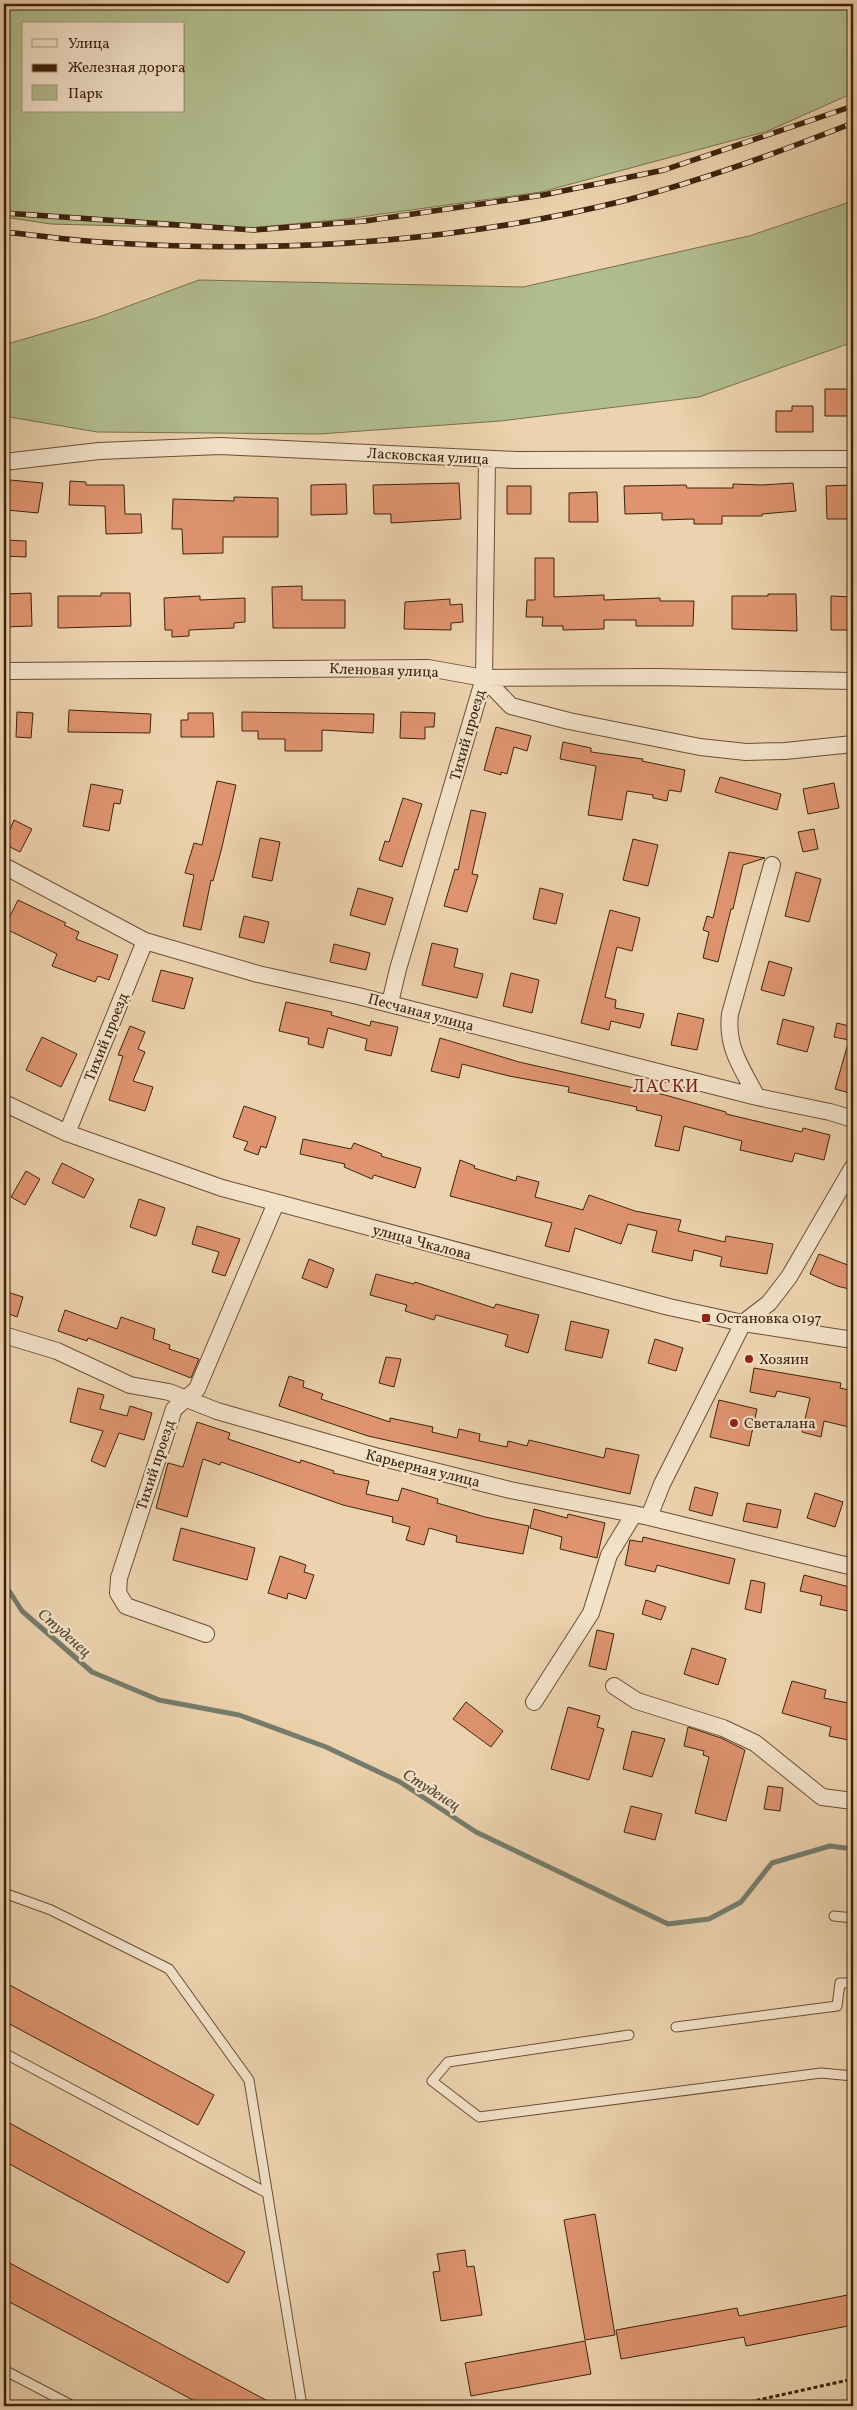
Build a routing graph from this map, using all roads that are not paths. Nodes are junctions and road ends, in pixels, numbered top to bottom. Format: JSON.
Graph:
{"nodes":[{"id":1,"x":487,"y":459,"type":"junction"},
{"id":2,"x":853,"y":459,"type":"edge"},
{"id":3,"x":4,"y":462,"type":"edge"},
{"id":4,"x":4,"y":671,"type":"edge"},
{"id":5,"x":484,"y":678,"type":"junction"},
{"id":6,"x":853,"y":681,"type":"edge"},
{"id":7,"x":853,"y":744,"type":"edge"},
{"id":8,"x":772,"y":865,"type":"dead end"},
{"id":9,"x":4,"y":866,"type":"edge"},
{"id":10,"x":145,"y":941,"type":"junction"},
{"id":11,"x":390,"y":1003,"type":"junction"},
{"id":12,"x":756,"y":1097,"type":"junction"},
{"id":13,"x":4,"y":1103,"type":"edge"},
{"id":14,"x":853,"y":1119,"type":"edge"},
{"id":15,"x":67,"y":1133,"type":"junction"},
{"id":16,"x":853,"y":1167,"type":"edge"},
{"id":17,"x":276,"y":1203,"type":"junction"},
{"id":18,"x":744,"y":1323,"type":"junction"},
{"id":19,"x":4,"y":1335,"type":"edge"},
{"id":20,"x":853,"y":1340,"type":"edge"},
{"id":21,"x":186,"y":1400,"type":"junction"},
{"id":22,"x":642,"y":1516,"type":"junction"},
{"id":23,"x":853,"y":1567,"type":"edge"},
{"id":24,"x":206,"y":1634,"type":"dead end"},
{"id":25,"x":614,"y":1686,"type":"dead end"},
{"id":26,"x":534,"y":1702,"type":"dead end"},
{"id":27,"x":853,"y":1801,"type":"edge"},
{"id":28,"x":4,"y":1893,"type":"edge"},
{"id":29,"x":834,"y":1916,"type":"dead end"},
{"id":30,"x":853,"y":1918,"type":"edge"},
{"id":31,"x":853,"y":1983,"type":"edge"},
{"id":32,"x":676,"y":2027,"type":"dead end"},
{"id":33,"x":629,"y":2035,"type":"dead end"},
{"id":34,"x":4,"y":2053,"type":"edge"},
{"id":35,"x":853,"y":2076,"type":"edge"},
{"id":36,"x":267,"y":2192,"type":"junction"},
{"id":37,"x":4,"y":2370,"type":"edge"},
{"id":38,"x":73,"y":2406,"type":"edge"},
{"id":39,"x":302,"y":2406,"type":"edge"}],
"edges":[{"from":1,"to":2,"type":"street","name":"Ласковская улица"},
{"from":1,"to":3,"type":"street","name":"Ласковская улица"},
{"from":1,"to":5,"type":"street","name":"Тихий проезд"},
{"from":4,"to":5,"type":"street","name":"Кленовая улица"},
{"from":5,"to":6,"type":"street","name":"Кленовая улица"},
{"from":5,"to":7,"type":"street"},
{"from":5,"to":11,"type":"street","name":"Тихий проезд"},
{"from":8,"to":12,"type":"street"},
{"from":9,"to":10,"type":"street","name":"Песчаная улица"},
{"from":10,"to":11,"type":"street","name":"Песчаная улица"},
{"from":10,"to":15,"type":"street","name":"Тихий проезд"},
{"from":11,"to":12,"type":"street","name":"Песчаная улица"},
{"from":12,"to":14,"type":"street","name":"Песчаная улица"},
{"from":13,"to":15,"type":"street","name":"улица Чкалова"},
{"from":15,"to":17,"type":"street","name":"улица Чкалова"},
{"from":16,"to":18,"type":"street"},
{"from":17,"to":18,"type":"street","name":"улица Чкалова"},
{"from":17,"to":21,"type":"street","name":"Тихий проезд"},
{"from":18,"to":20,"type":"street","name":"улица Чкалова"},
{"from":18,"to":22,"type":"street"},
{"from":19,"to":21,"type":"street","name":"Карьерная улица"},
{"from":21,"to":22,"type":"street","name":"Карьерная улица"},
{"from":21,"to":24,"type":"street","name":"Тихий проезд"},
{"from":22,"to":23,"type":"street","name":"Карьерная улица"},
{"from":22,"to":26,"type":"street"},
{"from":25,"to":27,"type":"street"},
{"from":28,"to":36,"type":"lane"},
{"from":29,"to":30,"type":"lane"},
{"from":31,"to":32,"type":"lane"},
{"from":33,"to":35,"type":"lane"},
{"from":34,"to":36,"type":"lane"},
{"from":36,"to":39,"type":"lane"},
{"from":37,"to":38,"type":"lane"}]}
